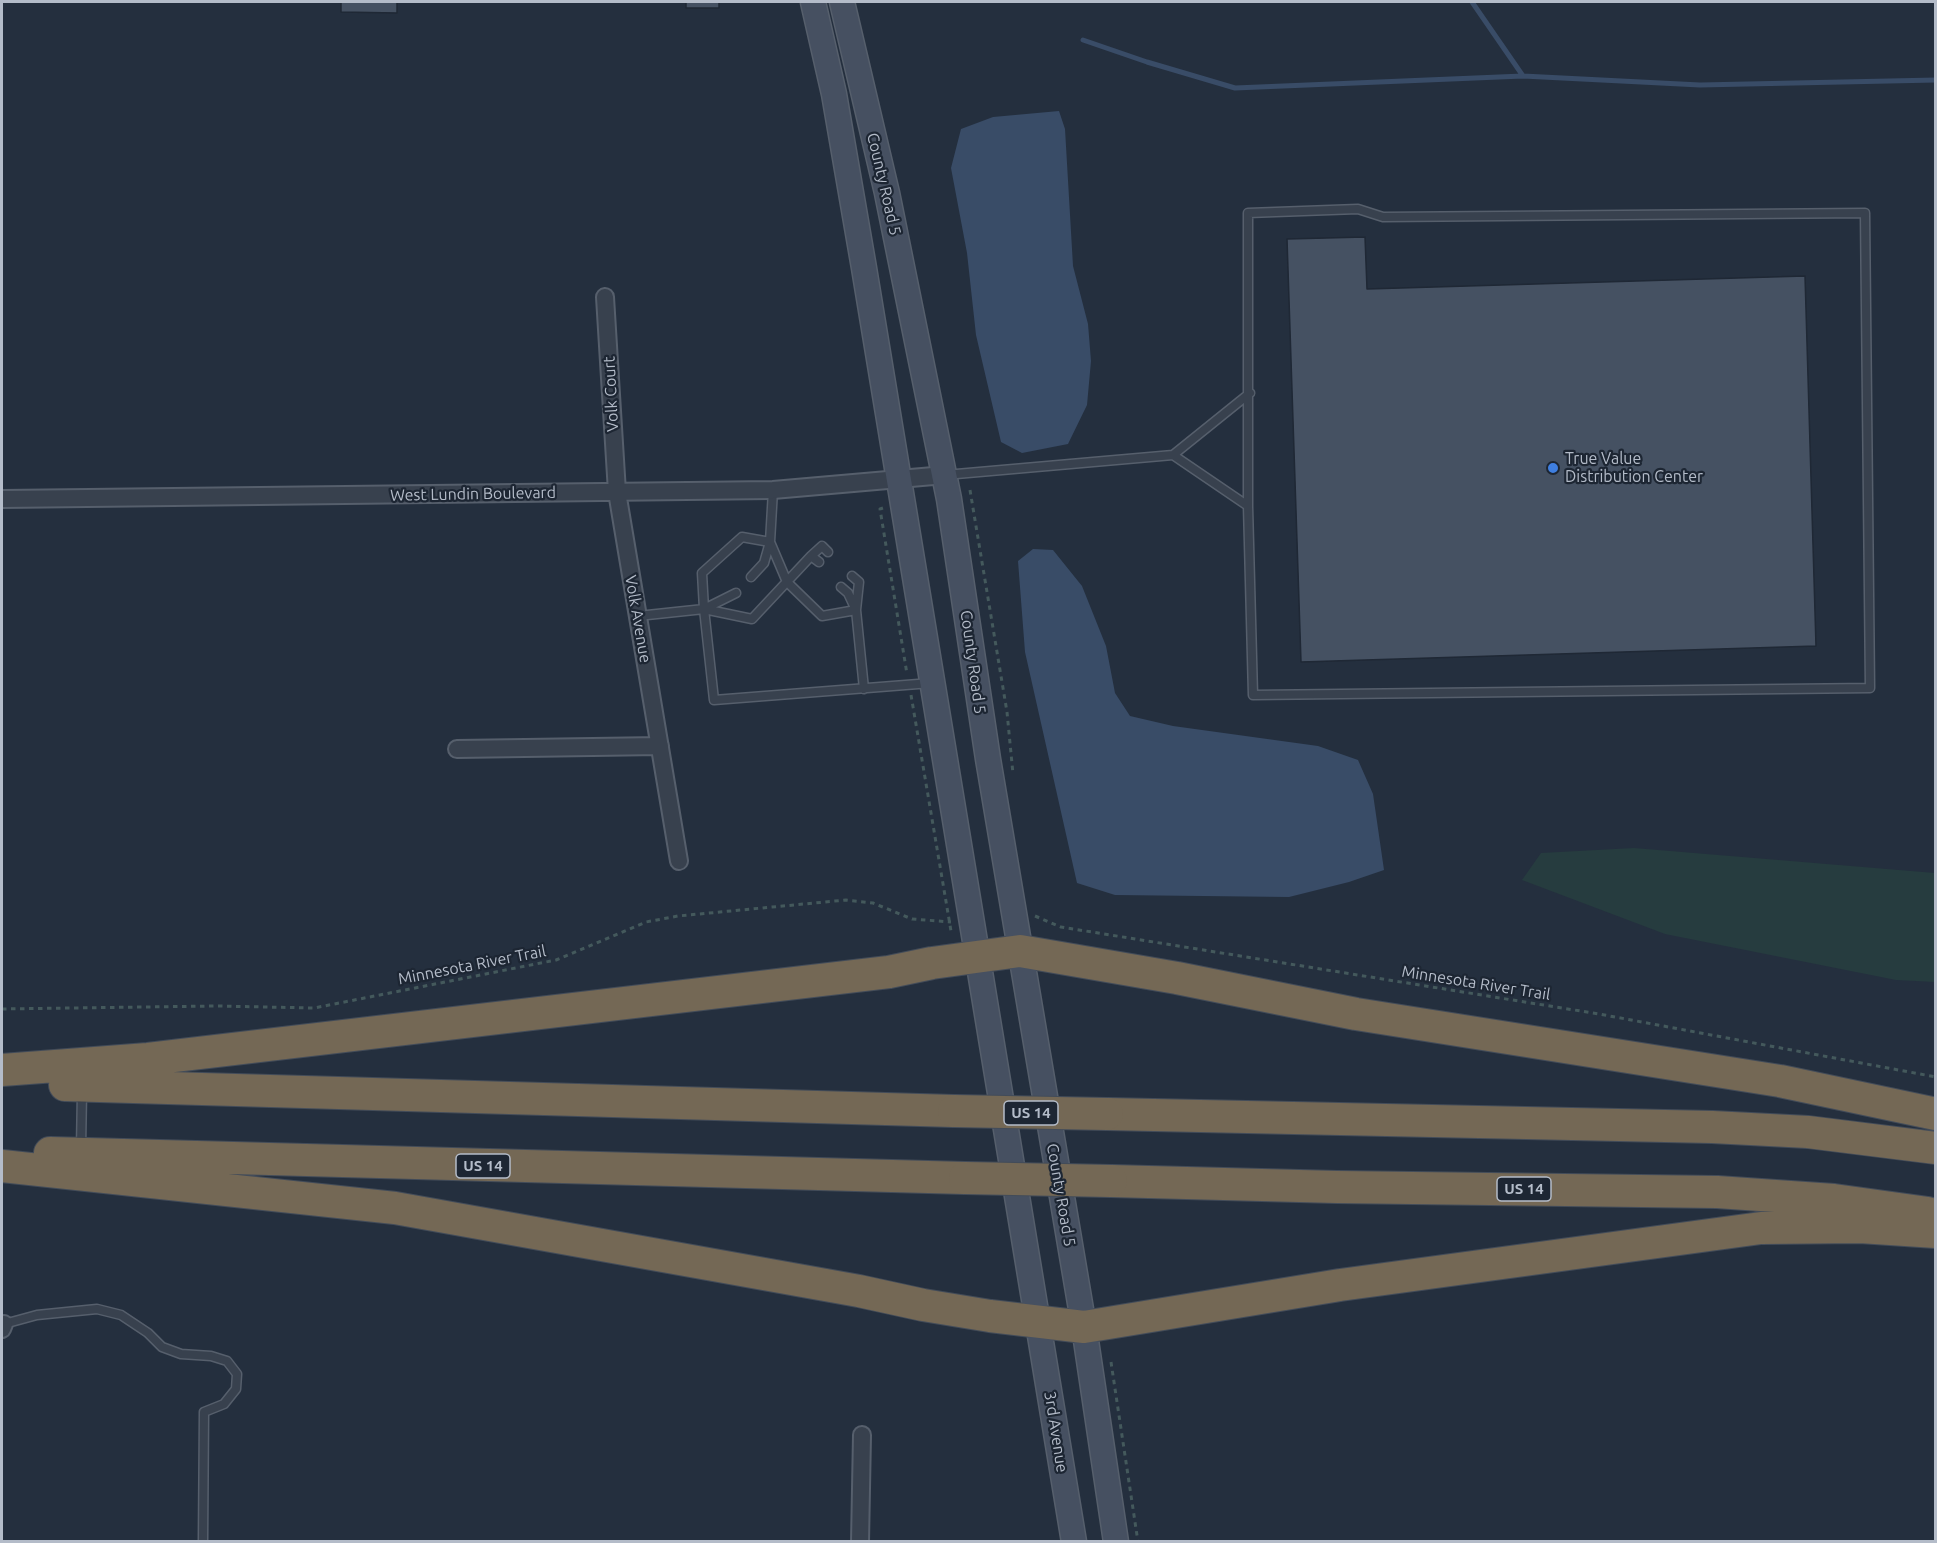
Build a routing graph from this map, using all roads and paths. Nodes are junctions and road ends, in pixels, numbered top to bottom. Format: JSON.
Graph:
{"nodes":[{"id":1,"x":813,"y":2,"type":"edge"},
{"id":2,"x":842,"y":2,"type":"edge"},
{"id":3,"x":605,"y":297,"type":"dead end"},
{"id":4,"x":1250,"y":393,"type":"junction"},
{"id":5,"x":1173,"y":455,"type":"junction"},
{"id":6,"x":945,"y":475,"type":"junction"},
{"id":7,"x":899,"y":480,"type":"junction"},
{"id":8,"x":773,"y":490,"type":"junction"},
{"id":9,"x":617,"y":492,"type":"junction"},
{"id":10,"x":2,"y":499,"type":"edge"},
{"id":11,"x":1248,"y":506,"type":"junction"},
{"id":12,"x":770,"y":542,"type":"junction"},
{"id":13,"x":828,"y":552,"type":"dead end"},
{"id":14,"x":811,"y":556,"type":"junction"},
{"id":15,"x":819,"y":562,"type":"dead end"},
{"id":16,"x":852,"y":576,"type":"dead end"},
{"id":17,"x":751,"y":577,"type":"dead end"},
{"id":18,"x":787,"y":582,"type":"junction"},
{"id":19,"x":842,"y":587,"type":"dead end"},
{"id":20,"x":736,"y":593,"type":"dead end"},
{"id":21,"x":704,"y":609,"type":"junction"},
{"id":22,"x":856,"y":610,"type":"junction"},
{"id":23,"x":638,"y":616,"type":"junction"},
{"id":24,"x":931,"y":683,"type":"junction"},
{"id":25,"x":864,"y":689,"type":"junction"},
{"id":26,"x":660,"y":746,"type":"junction"},
{"id":27,"x":457,"y":749,"type":"dead end"},
{"id":28,"x":679,"y":861,"type":"dead end"},
{"id":29,"x":1014,"y":918,"type":"junction"},
{"id":30,"x":972,"y":923,"type":"junction"},
{"id":31,"x":1020,"y":951,"type":"junction"},
{"id":32,"x":977,"y":957,"type":"junction"},
{"id":33,"x":2,"y":1009,"type":"edge"},
{"id":34,"x":2,"y":1070,"type":"edge"},
{"id":35,"x":1935,"y":1077,"type":"edge"},
{"id":36,"x":2,"y":1084,"type":"edge"},
{"id":37,"x":82,"y":1085,"type":"junction"},
{"id":38,"x":1935,"y":1114,"type":"edge"},
{"id":39,"x":1935,"y":1148,"type":"edge"},
{"id":40,"x":2,"y":1151,"type":"edge"},
{"id":41,"x":81,"y":1154,"type":"junction"},
{"id":42,"x":2,"y":1166,"type":"edge"},
{"id":43,"x":1935,"y":1214,"type":"edge"},
{"id":44,"x":1935,"y":1232,"type":"edge"},
{"id":45,"x":1038,"y":1322,"type":"junction"},
{"id":46,"x":3,"y":1326,"type":"edge"},
{"id":47,"x":1084,"y":1327,"type":"junction"},
{"id":48,"x":862,"y":1434,"type":"dead end"},
{"id":49,"x":203,"y":1542,"type":"edge"},
{"id":50,"x":860,"y":1542,"type":"edge"},
{"id":51,"x":1074,"y":1542,"type":"edge"},
{"id":52,"x":1116,"y":1542,"type":"edge"}],
"edges":[{"from":1,"to":7,"type":"street","name":"County Road 5"},
{"from":2,"to":6,"type":"street","name":"County Road 5"},
{"from":3,"to":9,"type":"street","name":"Volk Court"},
{"from":4,"to":5,"type":"lane"},
{"from":4,"to":11,"type":"lane"},
{"from":4,"to":11,"type":"lane"},
{"from":5,"to":6,"type":"lane"},
{"from":5,"to":11,"type":"lane"},
{"from":6,"to":7,"type":"street","name":"West Lundin Boulevard"},
{"from":6,"to":29,"type":"street","name":"County Road 5"},
{"from":7,"to":8,"type":"street","name":"West Lundin Boulevard"},
{"from":7,"to":24,"type":"street","name":"County Road 5"},
{"from":8,"to":9,"type":"street","name":"West Lundin Boulevard"},
{"from":8,"to":12,"type":"lane"},
{"from":9,"to":10,"type":"street","name":"West Lundin Boulevard"},
{"from":9,"to":23,"type":"street","name":"Volk Avenue"},
{"from":12,"to":17,"type":"lane"},
{"from":12,"to":18,"type":"lane"},
{"from":12,"to":21,"type":"lane"},
{"from":13,"to":14,"type":"lane"},
{"from":14,"to":15,"type":"lane"},
{"from":14,"to":18,"type":"lane"},
{"from":16,"to":22,"type":"lane"},
{"from":18,"to":21,"type":"lane"},
{"from":18,"to":22,"type":"lane"},
{"from":19,"to":22,"type":"lane"},
{"from":20,"to":21,"type":"lane"},
{"from":21,"to":23,"type":"lane"},
{"from":21,"to":25,"type":"lane"},
{"from":22,"to":25,"type":"lane"},
{"from":23,"to":26,"type":"street","name":"Volk Avenue"},
{"from":24,"to":25,"type":"lane"},
{"from":24,"to":30,"type":"street","name":"County Road 5"},
{"from":26,"to":27,"type":"street"},
{"from":26,"to":28,"type":"street","name":"Volk Avenue"},
{"from":29,"to":31,"type":"street","name":"County Road 5"},
{"from":29,"to":35,"type":"path","name":"Minnesota River Trail"},
{"from":30,"to":32,"type":"street","name":"County Road 5"},
{"from":30,"to":33,"type":"path","name":"Minnesota River Trail"},
{"from":31,"to":32,"type":"highway"},
{"from":31,"to":38,"type":"highway"},
{"from":31,"to":47,"type":"street","name":"County Road 5"},
{"from":32,"to":34,"type":"highway"},
{"from":32,"to":45,"type":"street","name":"County Road 5"},
{"from":36,"to":37,"type":"highway","number":"US 14"},
{"from":37,"to":39,"type":"highway","number":"US 14","bridge":true},
{"from":37,"to":41,"type":"lane"},
{"from":40,"to":41,"type":"highway","number":"US 14"},
{"from":41,"to":43,"type":"highway","number":"US 14","bridge":true},
{"from":42,"to":45,"type":"highway"},
{"from":44,"to":47,"type":"highway"},
{"from":45,"to":47,"type":"highway"},
{"from":45,"to":51,"type":"street","name":"3rd Avenue"},
{"from":46,"to":49,"type":"lane"},
{"from":47,"to":52,"type":"street"},
{"from":48,"to":50,"type":"street"}]}
